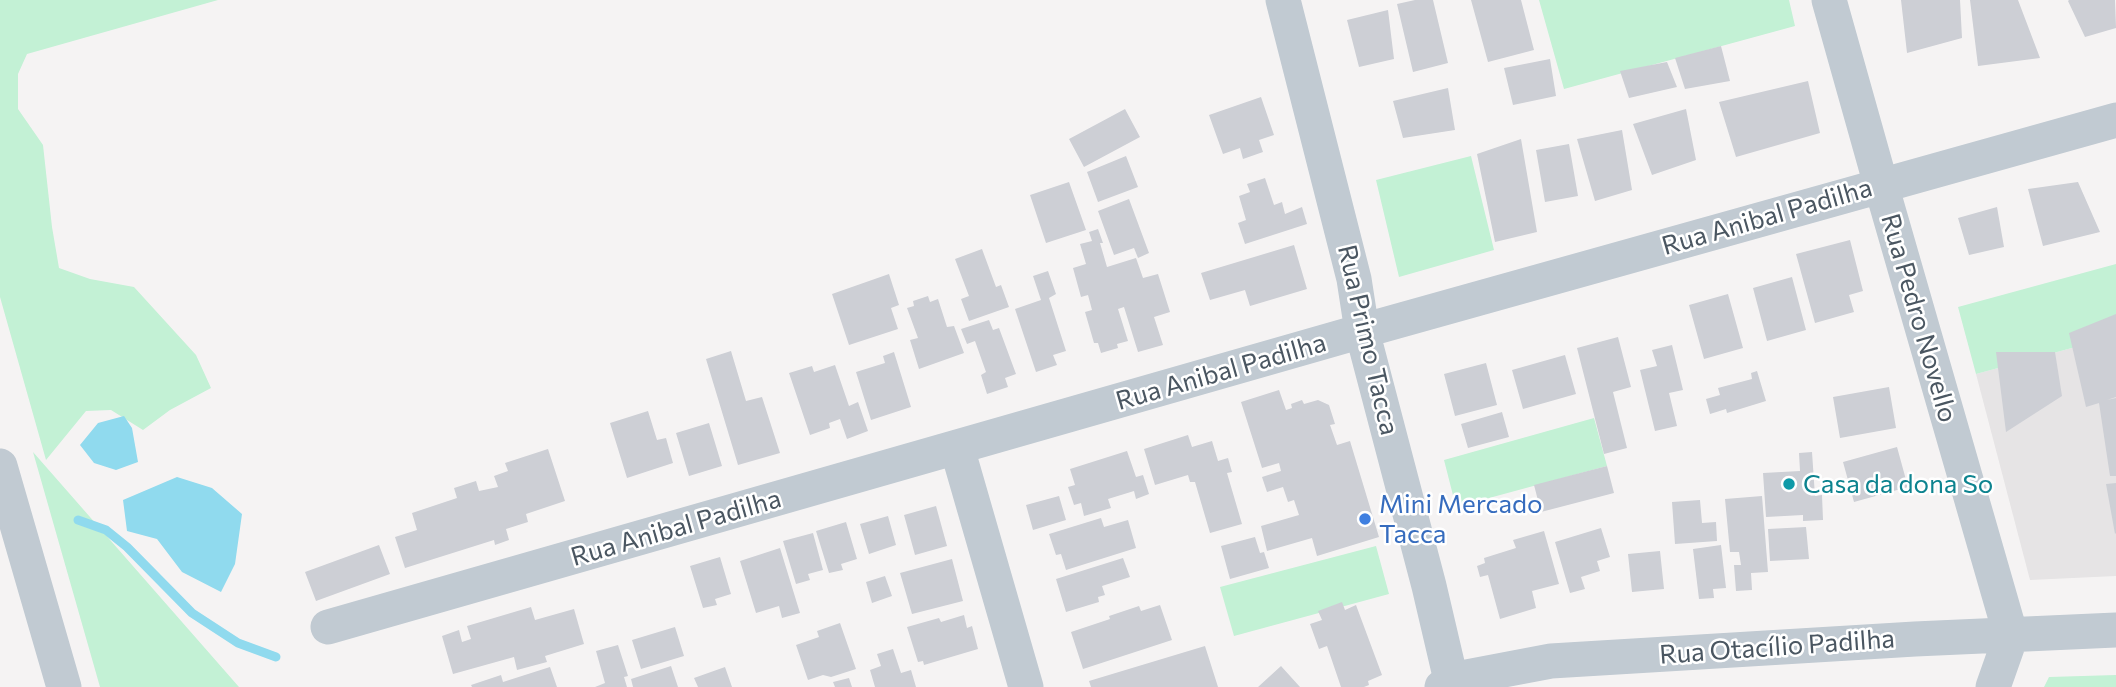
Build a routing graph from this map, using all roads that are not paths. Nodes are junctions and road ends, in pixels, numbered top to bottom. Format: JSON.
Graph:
{"nodes":[{"id":1,"x":1283,"y":0,"type":"edge"},
{"id":2,"x":1829,"y":0,"type":"edge"},
{"id":3,"x":2116,"y":120,"type":"edge"},
{"id":4,"x":1881,"y":185,"type":"junction"},
{"id":5,"x":1362,"y":331,"type":"junction"},
{"id":6,"x":957,"y":448,"type":"junction"},
{"id":7,"x":2,"y":482,"type":"edge"},
{"id":8,"x":328,"y":627,"type":"dead end"},
{"id":9,"x":2116,"y":630,"type":"edge"},
{"id":10,"x":2011,"y":636,"type":"junction"},
{"id":11,"x":1446,"y":684,"type":"edge"},
{"id":12,"x":64,"y":687,"type":"edge"},
{"id":13,"x":1026,"y":687,"type":"edge"},
{"id":14,"x":1993,"y":687,"type":"edge"}],
"edges":[{"from":1,"to":5,"type":"street","name":"Rua Primo Tacca"},
{"from":2,"to":4,"type":"street","name":"Rua Pedro Novello"},
{"from":3,"to":4,"type":"street","name":"Rua Anibal Padilha"},
{"from":4,"to":5,"type":"street","name":"Rua Anibal Padilha"},
{"from":4,"to":10,"type":"street","name":"Rua Pedro Novello"},
{"from":5,"to":6,"type":"street","name":"Rua Anibal Padilha"},
{"from":5,"to":11,"type":"street","name":"Rua Primo Tacca"},
{"from":6,"to":8,"type":"street","name":"Rua Anibal Padilha"},
{"from":6,"to":13,"type":"street"},
{"from":7,"to":12,"type":"street"},
{"from":9,"to":10,"type":"street","name":"Rua Otacílio Padilha"},
{"from":10,"to":11,"type":"street","name":"Rua Otacílio Padilha"},
{"from":10,"to":14,"type":"street"}]}
